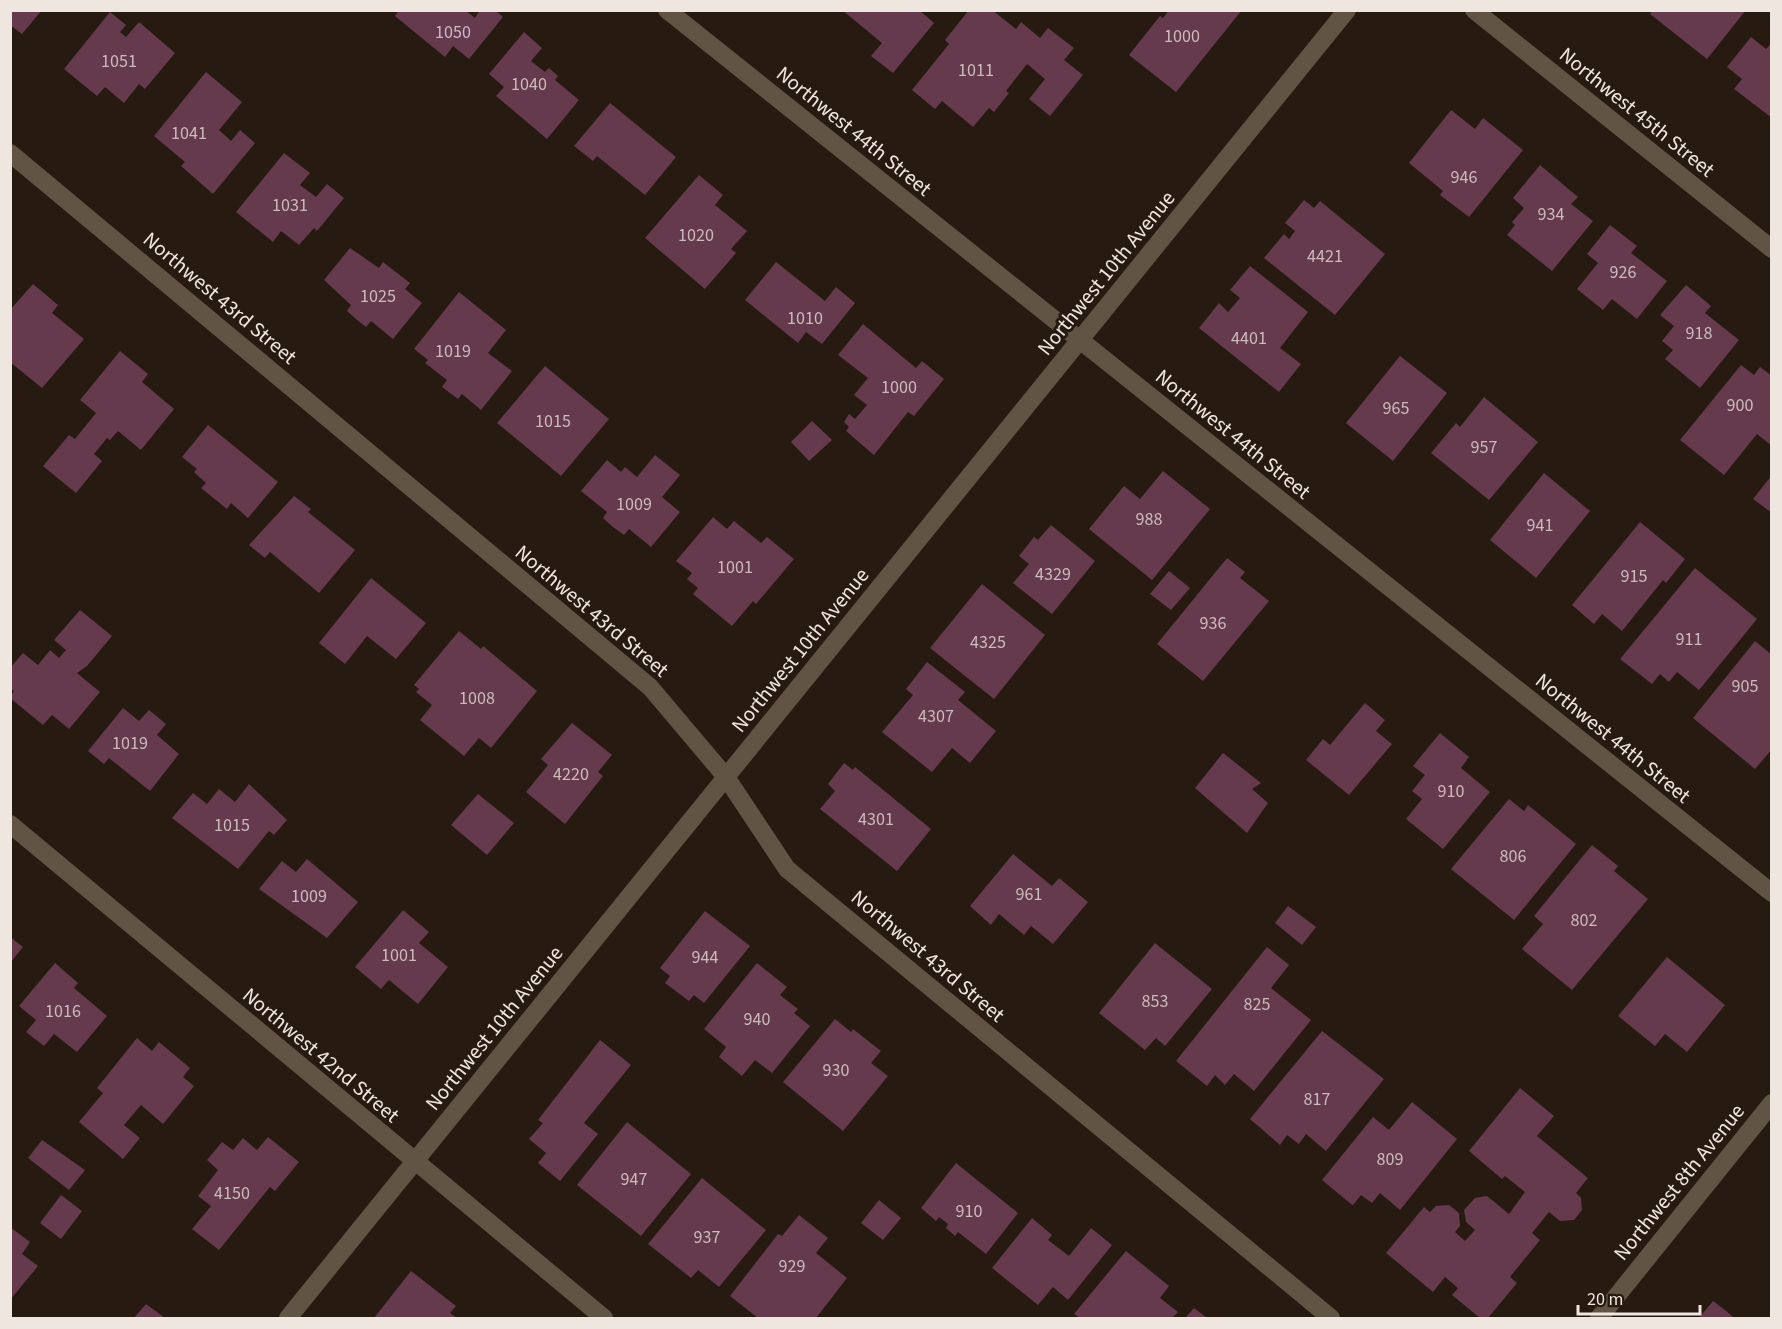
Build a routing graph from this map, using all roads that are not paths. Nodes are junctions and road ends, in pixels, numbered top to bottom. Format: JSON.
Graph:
{"nodes":[{"id":1,"x":667,"y":10,"type":"edge"},
{"id":2,"x":1347,"y":10,"type":"edge"},
{"id":3,"x":1474,"y":10,"type":"edge"},
{"id":4,"x":10,"y":153,"type":"edge"},
{"id":5,"x":1772,"y":249,"type":"edge"},
{"id":6,"x":1080,"y":340,"type":"junction"},
{"id":7,"x":726,"y":777,"type":"junction"},
{"id":8,"x":10,"y":824,"type":"edge"},
{"id":9,"x":1772,"y":893,"type":"edge"},
{"id":10,"x":1772,"y":1103,"type":"edge"},
{"id":11,"x":415,"y":1162,"type":"junction"},
{"id":12,"x":288,"y":1318,"type":"edge"},
{"id":13,"x":604,"y":1318,"type":"edge"},
{"id":14,"x":1331,"y":1318,"type":"edge"},
{"id":15,"x":1599,"y":1318,"type":"edge"}],
"edges":[{"from":1,"to":6,"type":"street","name":"Northwest 44th Street"},
{"from":2,"to":6,"type":"street","name":"Northwest 10th Avenue"},
{"from":3,"to":5,"type":"street","name":"Northwest 45th Street"},
{"from":4,"to":7,"type":"street","name":"Northwest 43rd Street"},
{"from":6,"to":7,"type":"street","name":"Northwest 10th Avenue"},
{"from":6,"to":9,"type":"street","name":"Northwest 44th Street"},
{"from":7,"to":11,"type":"street","name":"Northwest 10th Avenue"},
{"from":7,"to":14,"type":"street","name":"Northwest 43rd Street"},
{"from":8,"to":11,"type":"street","name":"Northwest 42nd Street"},
{"from":10,"to":15,"type":"street","name":"Northwest 8th Avenue"},
{"from":11,"to":12,"type":"street","name":"Northwest 10th Avenue"},
{"from":11,"to":13,"type":"street","name":"Northwest 42nd Street"}]}
